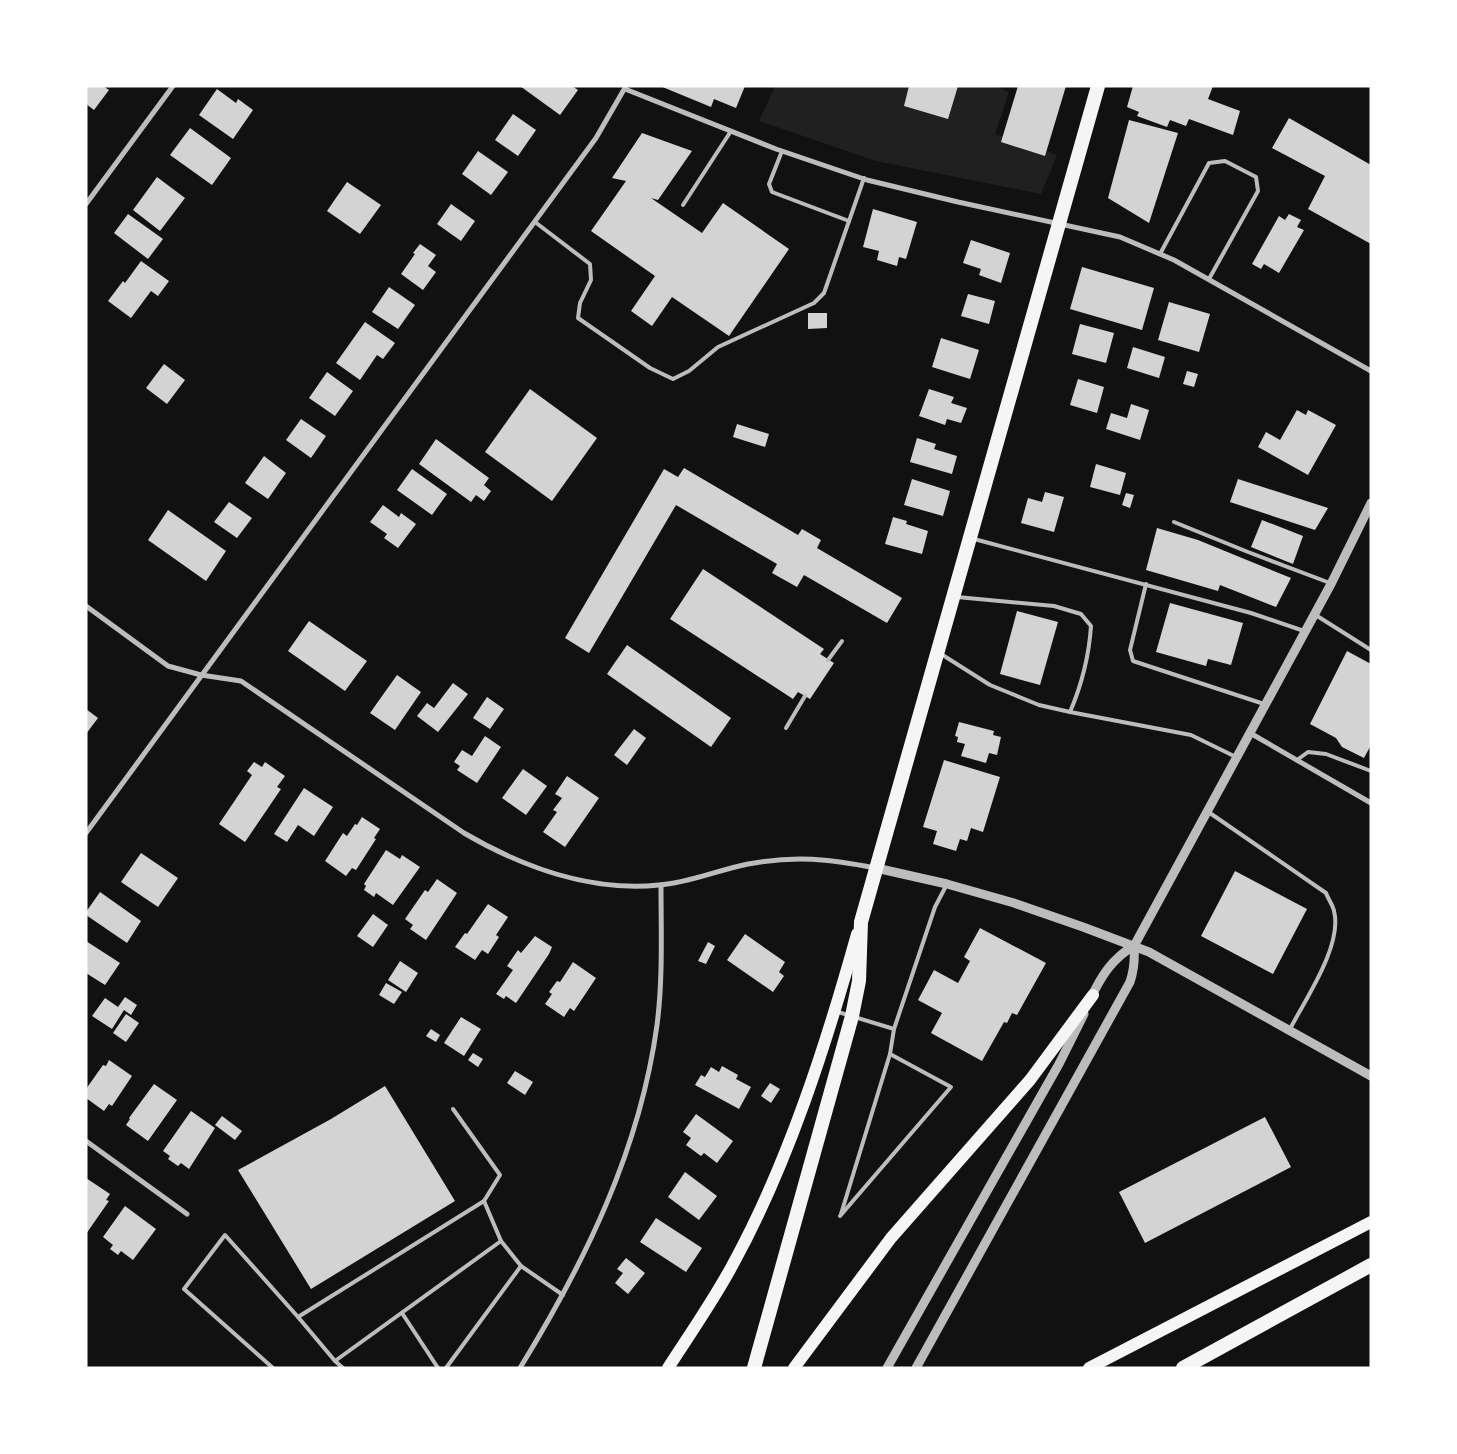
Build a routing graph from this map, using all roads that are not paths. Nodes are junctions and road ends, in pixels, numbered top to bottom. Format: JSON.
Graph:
{"nodes":[{"id":1,"x":173,"y":86,"type":"edge"},
{"id":2,"x":1098,"y":86,"type":"edge"},
{"id":3,"x":626,"y":87,"type":"edge"},
{"id":4,"x":731,"y":131,"type":"junction"},
{"id":5,"x":782,"y":151,"type":"junction"},
{"id":6,"x":864,"y":178,"type":"junction"},
{"id":7,"x":86,"y":204,"type":"edge"},
{"id":8,"x":683,"y":204,"type":"dead end"},
{"id":9,"x":849,"y":221,"type":"junction"},
{"id":10,"x":535,"y":222,"type":"junction"},
{"id":11,"x":1059,"y":223,"type":"junction"},
{"id":12,"x":1160,"y":254,"type":"junction"},
{"id":13,"x":1208,"y":280,"type":"junction"},
{"id":14,"x":1371,"y":371,"type":"edge"},
{"id":15,"x":1371,"y":503,"type":"edge"},
{"id":16,"x":1174,"y":522,"type":"dead end"},
{"id":17,"x":969,"y":537,"type":"junction"},
{"id":18,"x":1146,"y":584,"type":"junction"},
{"id":19,"x":1331,"y":584,"type":"junction"},
{"id":20,"x":953,"y":596,"type":"junction"},
{"id":21,"x":86,"y":606,"type":"edge"},
{"id":22,"x":1314,"y":614,"type":"junction"},
{"id":23,"x":1305,"y":631,"type":"junction"},
{"id":24,"x":842,"y":641,"type":"dead end"},
{"id":25,"x":1371,"y":650,"type":"edge"},
{"id":26,"x":937,"y":652,"type":"junction"},
{"id":27,"x":828,"y":660,"type":"dead end"},
{"id":28,"x":201,"y":676,"type":"junction"},
{"id":29,"x":804,"y":696,"type":"dead end"},
{"id":30,"x":1265,"y":704,"type":"junction"},
{"id":31,"x":1070,"y":712,"type":"junction"},
{"id":32,"x":786,"y":728,"type":"dead end"},
{"id":33,"x":1250,"y":733,"type":"junction"},
{"id":34,"x":1236,"y":757,"type":"junction"},
{"id":35,"x":1297,"y":760,"type":"junction"},
{"id":36,"x":1371,"y":770,"type":"edge"},
{"id":37,"x":1371,"y":804,"type":"edge"},
{"id":38,"x":1207,"y":811,"type":"junction"},
{"id":39,"x":86,"y":833,"type":"edge"},
{"id":40,"x":876,"y":868,"type":"junction"},
{"id":41,"x":947,"y":884,"type":"junction"},
{"id":42,"x":661,"y":885,"type":"junction"},
{"id":43,"x":861,"y":922,"type":"junction"},
{"id":44,"x":1134,"y":946,"type":"junction"},
{"id":45,"x":1093,"y":995,"type":"junction"},
{"id":46,"x":836,"y":1012,"type":"junction"},
{"id":47,"x":852,"y":1016,"type":"junction"},
{"id":48,"x":894,"y":1029,"type":"junction"},
{"id":49,"x":1289,"y":1030,"type":"junction"},
{"id":50,"x":890,"y":1054,"type":"junction"},
{"id":51,"x":1371,"y":1076,"type":"edge"},
{"id":52,"x":453,"y":1108,"type":"dead end"},
{"id":53,"x":86,"y":1141,"type":"edge"},
{"id":54,"x":484,"y":1201,"type":"junction"},
{"id":55,"x":187,"y":1214,"type":"dead end"},
{"id":56,"x":1371,"y":1222,"type":"edge"},
{"id":57,"x":501,"y":1241,"type":"junction"},
{"id":58,"x":1371,"y":1265,"type":"edge"},
{"id":59,"x":521,"y":1266,"type":"junction"},
{"id":60,"x":563,"y":1295,"type":"junction"},
{"id":61,"x":402,"y":1313,"type":"junction"},
{"id":62,"x":298,"y":1317,"type":"junction"},
{"id":63,"x":335,"y":1361,"type":"junction"},
{"id":64,"x":273,"y":1368,"type":"edge"},
{"id":65,"x":343,"y":1368,"type":"edge"},
{"id":66,"x":438,"y":1368,"type":"edge"},
{"id":67,"x":446,"y":1368,"type":"edge"},
{"id":68,"x":520,"y":1368,"type":"edge"},
{"id":69,"x":668,"y":1368,"type":"edge"},
{"id":70,"x":754,"y":1368,"type":"edge"},
{"id":71,"x":794,"y":1368,"type":"edge"},
{"id":72,"x":887,"y":1368,"type":"edge"},
{"id":73,"x":916,"y":1368,"type":"edge"},
{"id":74,"x":1089,"y":1368,"type":"edge"},
{"id":75,"x":1182,"y":1368,"type":"edge"}],
"edges":[{"from":1,"to":7,"type":"street"},
{"from":2,"to":11,"type":"highway"},
{"from":3,"to":4,"type":"street"},
{"from":3,"to":10,"type":"street"},
{"from":4,"to":5,"type":"street"},
{"from":4,"to":8,"type":"lane"},
{"from":5,"to":6,"type":"street"},
{"from":5,"to":9,"type":"lane"},
{"from":6,"to":9,"type":"lane"},
{"from":6,"to":11,"type":"street"},
{"from":9,"to":10,"type":"lane"},
{"from":10,"to":28,"type":"street"},
{"from":11,"to":12,"type":"street"},
{"from":11,"to":17,"type":"highway"},
{"from":12,"to":13,"type":"street"},
{"from":12,"to":13,"type":"lane"},
{"from":13,"to":14,"type":"street"},
{"from":15,"to":19,"type":"street"},
{"from":16,"to":19,"type":"lane"},
{"from":17,"to":18,"type":"lane"},
{"from":17,"to":20,"type":"highway"},
{"from":18,"to":23,"type":"lane"},
{"from":18,"to":30,"type":"lane"},
{"from":19,"to":22,"type":"street"},
{"from":20,"to":26,"type":"highway"},
{"from":20,"to":31,"type":"lane"},
{"from":21,"to":28,"type":"street"},
{"from":22,"to":23,"type":"street"},
{"from":22,"to":25,"type":"lane"},
{"from":23,"to":30,"type":"street"},
{"from":24,"to":27,"type":"lane"},
{"from":26,"to":31,"type":"lane"},
{"from":26,"to":40,"type":"highway"},
{"from":28,"to":39,"type":"street"},
{"from":28,"to":42,"type":"street"},
{"from":29,"to":32,"type":"lane"},
{"from":30,"to":33,"type":"street"},
{"from":31,"to":34,"type":"lane"},
{"from":33,"to":34,"type":"street"},
{"from":33,"to":35,"type":"street"},
{"from":34,"to":38,"type":"street"},
{"from":35,"to":36,"type":"lane"},
{"from":35,"to":37,"type":"street"},
{"from":38,"to":44,"type":"street"},
{"from":38,"to":49,"type":"lane"},
{"from":40,"to":41,"type":"street"},
{"from":40,"to":42,"type":"street"},
{"from":40,"to":43,"type":"highway"},
{"from":41,"to":44,"type":"street"},
{"from":41,"to":48,"type":"lane"},
{"from":42,"to":60,"type":"street"},
{"from":43,"to":46,"type":"main road"},
{"from":43,"to":47,"type":"highway"},
{"from":44,"to":45,"type":"street"},
{"from":44,"to":49,"type":"street"},
{"from":44,"to":73,"type":"street"},
{"from":45,"to":71,"type":"main road"},
{"from":45,"to":72,"type":"street"},
{"from":46,"to":47,"type":"lane"},
{"from":46,"to":69,"type":"main road"},
{"from":47,"to":48,"type":"lane"},
{"from":47,"to":70,"type":"highway"},
{"from":48,"to":50,"type":"lane"},
{"from":49,"to":51,"type":"street"},
{"from":50,"to":50,"type":"lane"},
{"from":52,"to":54,"type":"lane"},
{"from":53,"to":55,"type":"street"},
{"from":54,"to":57,"type":"lane"},
{"from":54,"to":62,"type":"lane"},
{"from":56,"to":74,"type":"main road"},
{"from":57,"to":59,"type":"lane"},
{"from":57,"to":61,"type":"lane"},
{"from":58,"to":75,"type":"highway"},
{"from":59,"to":60,"type":"lane"},
{"from":59,"to":67,"type":"lane"},
{"from":60,"to":68,"type":"street"},
{"from":61,"to":63,"type":"lane"},
{"from":61,"to":66,"type":"lane"},
{"from":62,"to":63,"type":"lane"},
{"from":62,"to":64,"type":"lane"},
{"from":63,"to":65,"type":"lane"}]}
